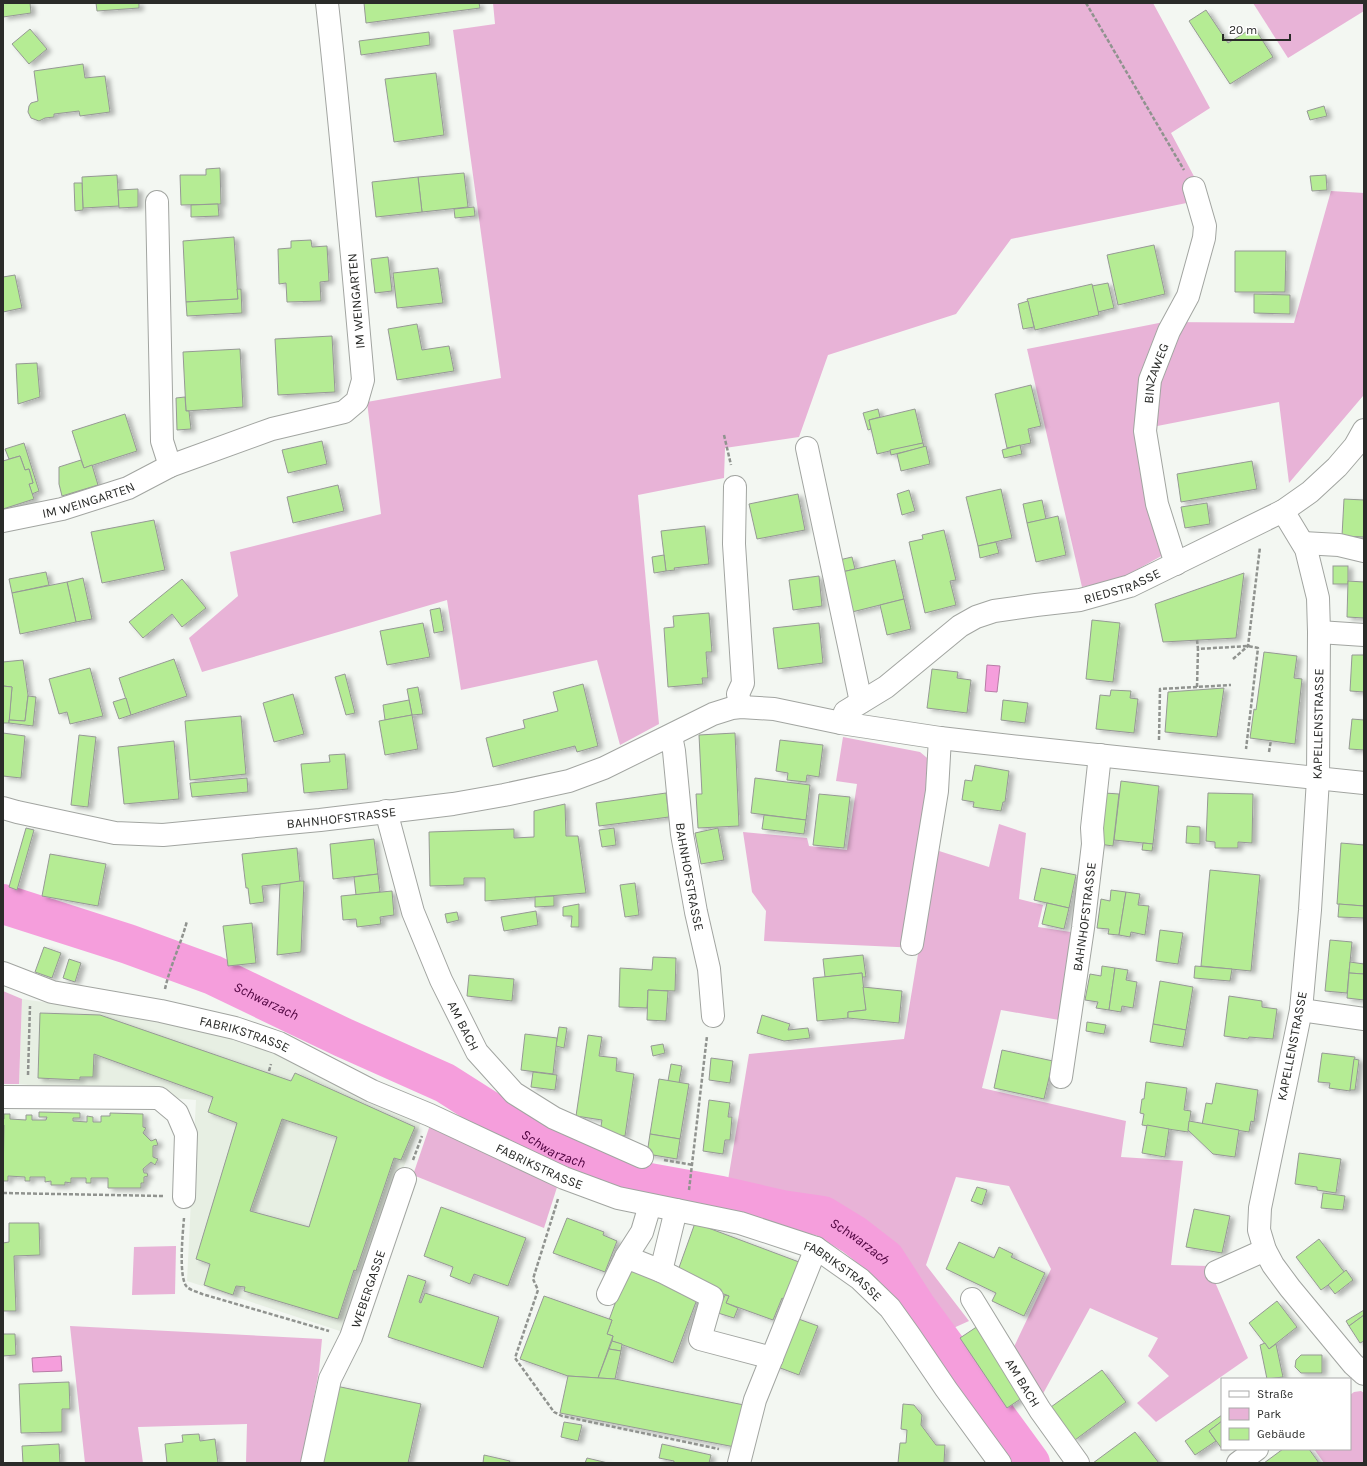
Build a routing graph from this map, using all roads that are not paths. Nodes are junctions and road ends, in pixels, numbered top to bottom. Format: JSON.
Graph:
{"nodes":[{"id":1,"x":327,"y":3,"type":"edge"},
{"id":2,"x":1194,"y":188,"type":"road end"},
{"id":3,"x":156,"y":202,"type":"dead end"},
{"id":4,"x":1364,"y":430,"type":"edge"},
{"id":5,"x":808,"y":448,"type":"dead end"},
{"id":6,"x":170,"y":466,"type":"junction"},
{"id":7,"x":735,"y":487,"type":"road end"},
{"id":8,"x":1283,"y":511,"type":"junction"},
{"id":9,"x":3,"y":521,"type":"edge"},
{"id":10,"x":1303,"y":543,"type":"junction"},
{"id":11,"x":1364,"y":551,"type":"edge"},
{"id":12,"x":1176,"y":564,"type":"junction"},
{"id":13,"x":1319,"y":632,"type":"junction"},
{"id":14,"x":1364,"y":634,"type":"edge"},
{"id":15,"x":861,"y":702,"type":"junction"},
{"id":16,"x":742,"y":707,"type":"junction"},
{"id":17,"x":841,"y":723,"type":"junction"},
{"id":18,"x":671,"y":736,"type":"junction"},
{"id":19,"x":940,"y":738,"type":"junction"},
{"id":20,"x":1100,"y":755,"type":"junction"},
{"id":21,"x":1318,"y":779,"type":"junction"},
{"id":22,"x":1364,"y":783,"type":"edge"},
{"id":23,"x":3,"y":808,"type":"edge"},
{"id":24,"x":386,"y":811,"type":"junction"},
{"id":25,"x":912,"y":944,"type":"dead end"},
{"id":26,"x":3,"y":973,"type":"edge"},
{"id":27,"x":1301,"y":1010,"type":"junction"},
{"id":28,"x":713,"y":1016,"type":"road end"},
{"id":29,"x":1364,"y":1018,"type":"edge"},
{"id":30,"x":1061,"y":1077,"type":"dead end"},
{"id":31,"x":3,"y":1097,"type":"edge"},
{"id":32,"x":642,"y":1157,"type":"road end"},
{"id":33,"x":405,"y":1179,"type":"road end"},
{"id":34,"x":184,"y":1197,"type":"road end"},
{"id":35,"x":650,"y":1205,"type":"junction"},
{"id":36,"x":676,"y":1210,"type":"junction"},
{"id":37,"x":816,"y":1248,"type":"junction"},
{"id":38,"x":1265,"y":1250,"type":"junction"},
{"id":39,"x":626,"y":1257,"type":"junction"},
{"id":40,"x":661,"y":1271,"type":"junction"},
{"id":41,"x":1216,"y":1272,"type":"dead end"},
{"id":42,"x":608,"y":1294,"type":"dead end"},
{"id":43,"x":972,"y":1299,"type":"dead end"},
{"id":44,"x":772,"y":1358,"type":"junction"},
{"id":45,"x":1360,"y":1376,"type":"edge"},
{"id":46,"x":1256,"y":1450,"type":"edge"},
{"id":47,"x":740,"y":1458,"type":"edge"},
{"id":48,"x":312,"y":1463,"type":"edge"},
{"id":49,"x":1000,"y":1463,"type":"edge"},
{"id":50,"x":1078,"y":1463,"type":"edge"},
{"id":51,"x":1238,"y":1463,"type":"edge"}],
"edges":[{"from":1,"to":6,"type":"street","name":"IM WEINGARTEN"},
{"from":2,"to":12,"type":"street","name":"BINZAWEG"},
{"from":3,"to":6,"type":"street"},
{"from":4,"to":8,"type":"street","name":"RIEDSTRASSE"},
{"from":5,"to":15,"type":"street"},
{"from":6,"to":9,"type":"street","name":"IM WEINGARTEN"},
{"from":7,"to":16,"type":"street"},
{"from":8,"to":10,"type":"street","name":"KAPELLENSTRASSE"},
{"from":8,"to":12,"type":"street","name":"RIEDSTRASSE"},
{"from":10,"to":11,"type":"street"},
{"from":10,"to":13,"type":"street","name":"KAPELLENSTRASSE"},
{"from":12,"to":15,"type":"street","name":"RIEDSTRASSE"},
{"from":13,"to":14,"type":"street"},
{"from":13,"to":21,"type":"street","name":"KAPELLENSTRASSE"},
{"from":15,"to":17,"type":"street","name":"RIEDSTRASSE"},
{"from":16,"to":17,"type":"street","name":"BAHNHOFSTRASSE"},
{"from":16,"to":18,"type":"street","name":"BAHNHOFSTRASSE"},
{"from":17,"to":19,"type":"street","name":"BAHNHOFSTRASSE"},
{"from":18,"to":24,"type":"street","name":"BAHNHOFSTRASSE"},
{"from":18,"to":28,"type":"street","name":"BAHNHOFSTRASSE"},
{"from":19,"to":20,"type":"street","name":"BAHNHOFSTRASSE"},
{"from":19,"to":25,"type":"street"},
{"from":20,"to":21,"type":"street","name":"BAHNHOFSTRASSE"},
{"from":20,"to":30,"type":"street","name":"BAHNHOFSTRASSE"},
{"from":21,"to":22,"type":"street","name":"BAHNHOFSTRASSE"},
{"from":21,"to":27,"type":"street","name":"KAPELLENSTRASSE"},
{"from":23,"to":24,"type":"street","name":"BAHNHOFSTRASSE"},
{"from":24,"to":32,"type":"street","name":"AM BACH"},
{"from":26,"to":35,"type":"street","name":"FABRIKSTRASSE"},
{"from":27,"to":29,"type":"street"},
{"from":27,"to":38,"type":"street","name":"KAPELLENSTRASSE"},
{"from":31,"to":34,"type":"street"},
{"from":33,"to":48,"type":"street","name":"WEBERGASSE"},
{"from":35,"to":36,"type":"street","name":"FABRIKSTRASSE"},
{"from":35,"to":39,"type":"street"},
{"from":36,"to":37,"type":"street","name":"FABRIKSTRASSE"},
{"from":36,"to":40,"type":"street"},
{"from":37,"to":44,"type":"street"},
{"from":37,"to":49,"type":"street","name":"FABRIKSTRASSE"},
{"from":38,"to":41,"type":"street"},
{"from":38,"to":45,"type":"street","name":"KAPELLENSTRASSE"},
{"from":39,"to":40,"type":"street"},
{"from":39,"to":42,"type":"street"},
{"from":40,"to":44,"type":"street"},
{"from":43,"to":50,"type":"street","name":"AM BACH"},
{"from":44,"to":47,"type":"street"},
{"from":46,"to":51,"type":"street"}]}
